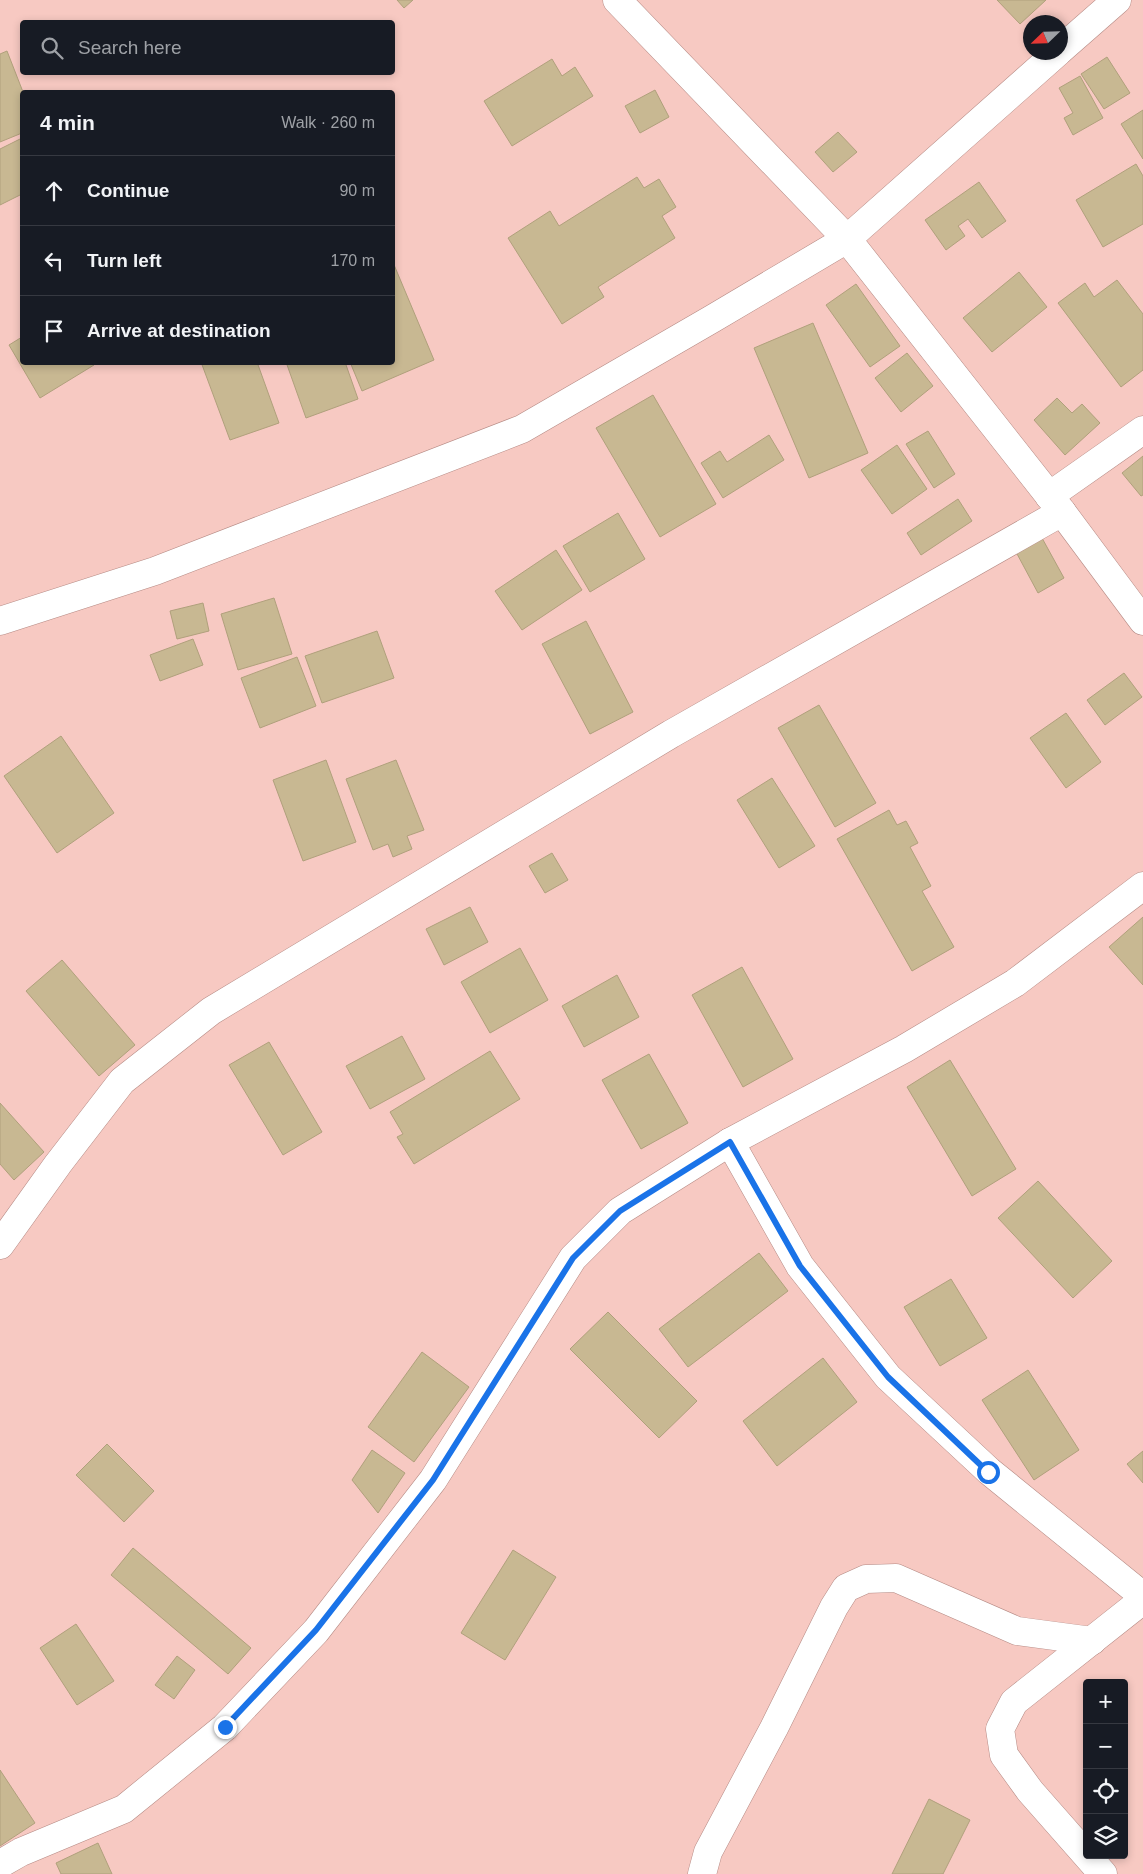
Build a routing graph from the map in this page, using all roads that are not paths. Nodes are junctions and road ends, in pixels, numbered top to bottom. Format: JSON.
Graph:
{"nodes":[{"id":1,"x":617,"y":0,"type":"edge"},
{"id":2,"x":1117,"y":0,"type":"edge"},
{"id":3,"x":1068,"y":43,"type":"edge"},
{"id":4,"x":1049,"y":60,"type":"edge"},
{"id":5,"x":847,"y":239,"type":"junction"},
{"id":6,"x":1143,"y":430,"type":"edge"},
{"id":7,"x":1056,"y":504,"type":"junction"},
{"id":8,"x":0,"y":621,"type":"edge"},
{"id":9,"x":1143,"y":621,"type":"edge"},
{"id":10,"x":1143,"y":886,"type":"edge"},
{"id":11,"x":730,"y":1142,"type":"junction"},
{"id":12,"x":0,"y":1245,"type":"edge"},
{"id":13,"x":1143,"y":1596,"type":"edge"},
{"id":14,"x":1143,"y":1600,"type":"edge"},
{"id":15,"x":1092,"y":1641,"type":"junction"},
{"id":16,"x":0,"y":1864,"type":"edge"},
{"id":17,"x":702,"y":1874,"type":"edge"},
{"id":18,"x":1103,"y":1874,"type":"edge"}],
"edges":[{"from":1,"to":5,"type":"street"},
{"from":2,"to":3,"type":"street"},
{"from":4,"to":5,"type":"street"},
{"from":5,"to":7,"type":"street"},
{"from":5,"to":8,"type":"street"},
{"from":6,"to":7,"type":"street"},
{"from":7,"to":9,"type":"street"},
{"from":7,"to":12,"type":"street"},
{"from":10,"to":11,"type":"street"},
{"from":11,"to":13,"type":"street"},
{"from":11,"to":16,"type":"street"},
{"from":14,"to":15,"type":"street"},
{"from":15,"to":17,"type":"street"},
{"from":15,"to":18,"type":"street"}]}
